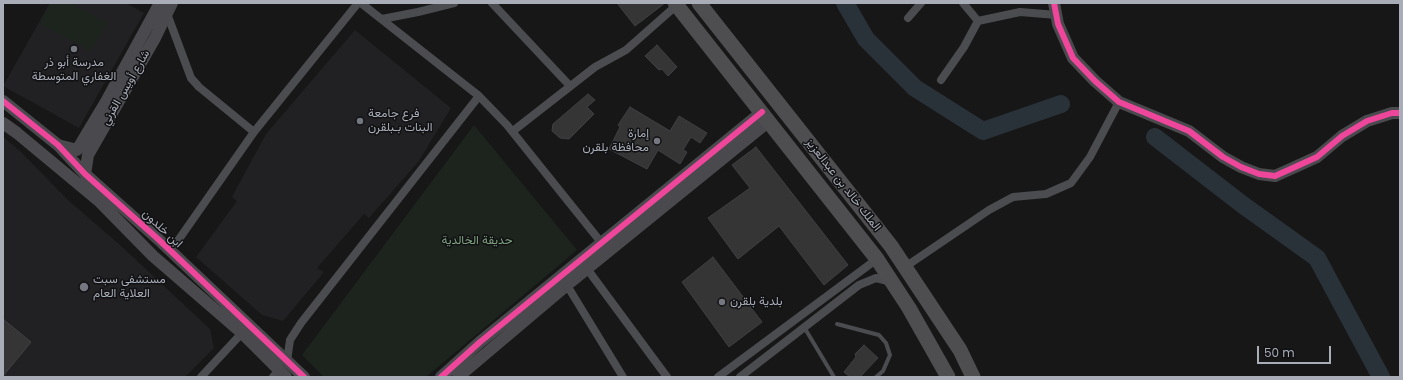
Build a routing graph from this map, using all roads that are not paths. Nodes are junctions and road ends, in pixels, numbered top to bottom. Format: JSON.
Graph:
{"nodes":[{"id":1,"x":358,"y":3,"type":"edge"},
{"id":2,"x":362,"y":3,"type":"edge"},
{"id":3,"x":454,"y":3,"type":"edge"},
{"id":4,"x":492,"y":3,"type":"edge"},
{"id":5,"x":699,"y":3,"type":"edge"},
{"id":6,"x":921,"y":3,"type":"edge"},
{"id":7,"x":963,"y":3,"type":"edge"},
{"id":8,"x":676,"y":4,"type":"edge"},
{"id":9,"x":166,"y":6,"type":"edge"},
{"id":10,"x":1055,"y":9,"type":"edge"},
{"id":11,"x":908,"y":18,"type":"dead end"},
{"id":12,"x":382,"y":19,"type":"junction"},
{"id":13,"x":978,"y":21,"type":"junction"},
{"id":14,"x":941,"y":80,"type":"dead end"},
{"id":15,"x":570,"y":86,"type":"junction"},
{"id":16,"x":479,"y":96,"type":"junction"},
{"id":17,"x":1119,"y":102,"type":"junction"},
{"id":18,"x":4,"y":103,"type":"edge"},
{"id":19,"x":1400,"y":113,"type":"edge"},
{"id":20,"x":766,"y":117,"type":"junction"},
{"id":21,"x":3,"y":123,"type":"edge"},
{"id":22,"x":513,"y":131,"type":"junction"},
{"id":23,"x":254,"y":132,"type":"junction"},
{"id":24,"x":58,"y":146,"type":"junction"},
{"id":25,"x":85,"y":174,"type":"junction"},
{"id":26,"x":606,"y":247,"type":"junction"},
{"id":27,"x":170,"y":252,"type":"junction"},
{"id":28,"x":877,"y":259,"type":"junction"},
{"id":29,"x":584,"y":265,"type":"junction"},
{"id":30,"x":905,"y":267,"type":"junction"},
{"id":31,"x":564,"y":281,"type":"junction"},
{"id":32,"x":892,"y":282,"type":"junction"},
{"id":33,"x":837,"y":324,"type":"dead end"},
{"id":34,"x":804,"y":327,"type":"junction"},
{"id":35,"x":242,"y":333,"type":"junction"},
{"id":36,"x":287,"y":361,"type":"junction"},
{"id":37,"x":279,"y":375,"type":"edge"},
{"id":38,"x":201,"y":377,"type":"edge"},
{"id":39,"x":304,"y":377,"type":"edge"},
{"id":40,"x":441,"y":377,"type":"edge"},
{"id":41,"x":458,"y":377,"type":"edge"},
{"id":42,"x":623,"y":377,"type":"edge"},
{"id":43,"x":667,"y":377,"type":"edge"},
{"id":44,"x":718,"y":377,"type":"edge"},
{"id":45,"x":740,"y":377,"type":"edge"},
{"id":46,"x":834,"y":377,"type":"edge"},
{"id":47,"x":876,"y":377,"type":"edge"},
{"id":48,"x":948,"y":377,"type":"edge"},
{"id":49,"x":973,"y":377,"type":"edge"}],
"edges":[{"from":1,"to":23,"type":"street"},
{"from":2,"to":12,"type":"street"},
{"from":3,"to":12,"type":"street"},
{"from":4,"to":15,"type":"street"},
{"from":5,"to":30,"type":"highway","name":"الملك خالد بن عبدالعزيز"},
{"from":6,"to":11,"type":"street"},
{"from":7,"to":13,"type":"street"},
{"from":8,"to":15,"type":"street"},
{"from":8,"to":20,"type":"highway","name":"الملك خالد بن عبدالعزيز"},
{"from":9,"to":23,"type":"street"},
{"from":9,"to":24,"type":"street","name":"شارع أويس القرني"},
{"from":9,"to":25,"type":"street","name":"شارع أويس القرني"},
{"from":10,"to":13,"type":"street"},
{"from":10,"to":17,"type":"street"},
{"from":12,"to":16,"type":"street"},
{"from":13,"to":14,"type":"street"},
{"from":15,"to":22,"type":"street"},
{"from":16,"to":22,"type":"street"},
{"from":16,"to":36,"type":"street"},
{"from":17,"to":19,"type":"street"},
{"from":17,"to":30,"type":"street"},
{"from":18,"to":24,"type":"street","name":"ابن خلدون"},
{"from":20,"to":26,"type":"street"},
{"from":20,"to":28,"type":"highway","name":"الملك خالد بن عبدالعزيز"},
{"from":21,"to":35,"type":"street","name":"ابن خلدون"},
{"from":22,"to":26,"type":"street"},
{"from":23,"to":27,"type":"street"},
{"from":24,"to":25,"type":"street","name":"ابن خلدون"},
{"from":25,"to":27,"type":"street","name":"ابن خلدون"},
{"from":26,"to":29,"type":"street"},
{"from":27,"to":36,"type":"street","name":"ابن خلدون"},
{"from":28,"to":32,"type":"highway","name":"الملك خالد بن عبدالعزيز"},
{"from":28,"to":44,"type":"street"},
{"from":29,"to":31,"type":"street"},
{"from":29,"to":43,"type":"street"},
{"from":30,"to":49,"type":"highway","name":"الملك خالد بن عبدالعزيز"},
{"from":31,"to":40,"type":"street"},
{"from":31,"to":41,"type":"street"},
{"from":31,"to":42,"type":"street"},
{"from":32,"to":34,"type":"street"},
{"from":32,"to":48,"type":"highway","name":"الملك خالد بن عبدالعزيز"},
{"from":33,"to":47,"type":"lane"},
{"from":34,"to":45,"type":"street"},
{"from":34,"to":46,"type":"lane"},
{"from":35,"to":37,"type":"street","name":"ابن خلدون"},
{"from":35,"to":38,"type":"street"},
{"from":36,"to":39,"type":"street","name":"ابن خلدون"}]}
